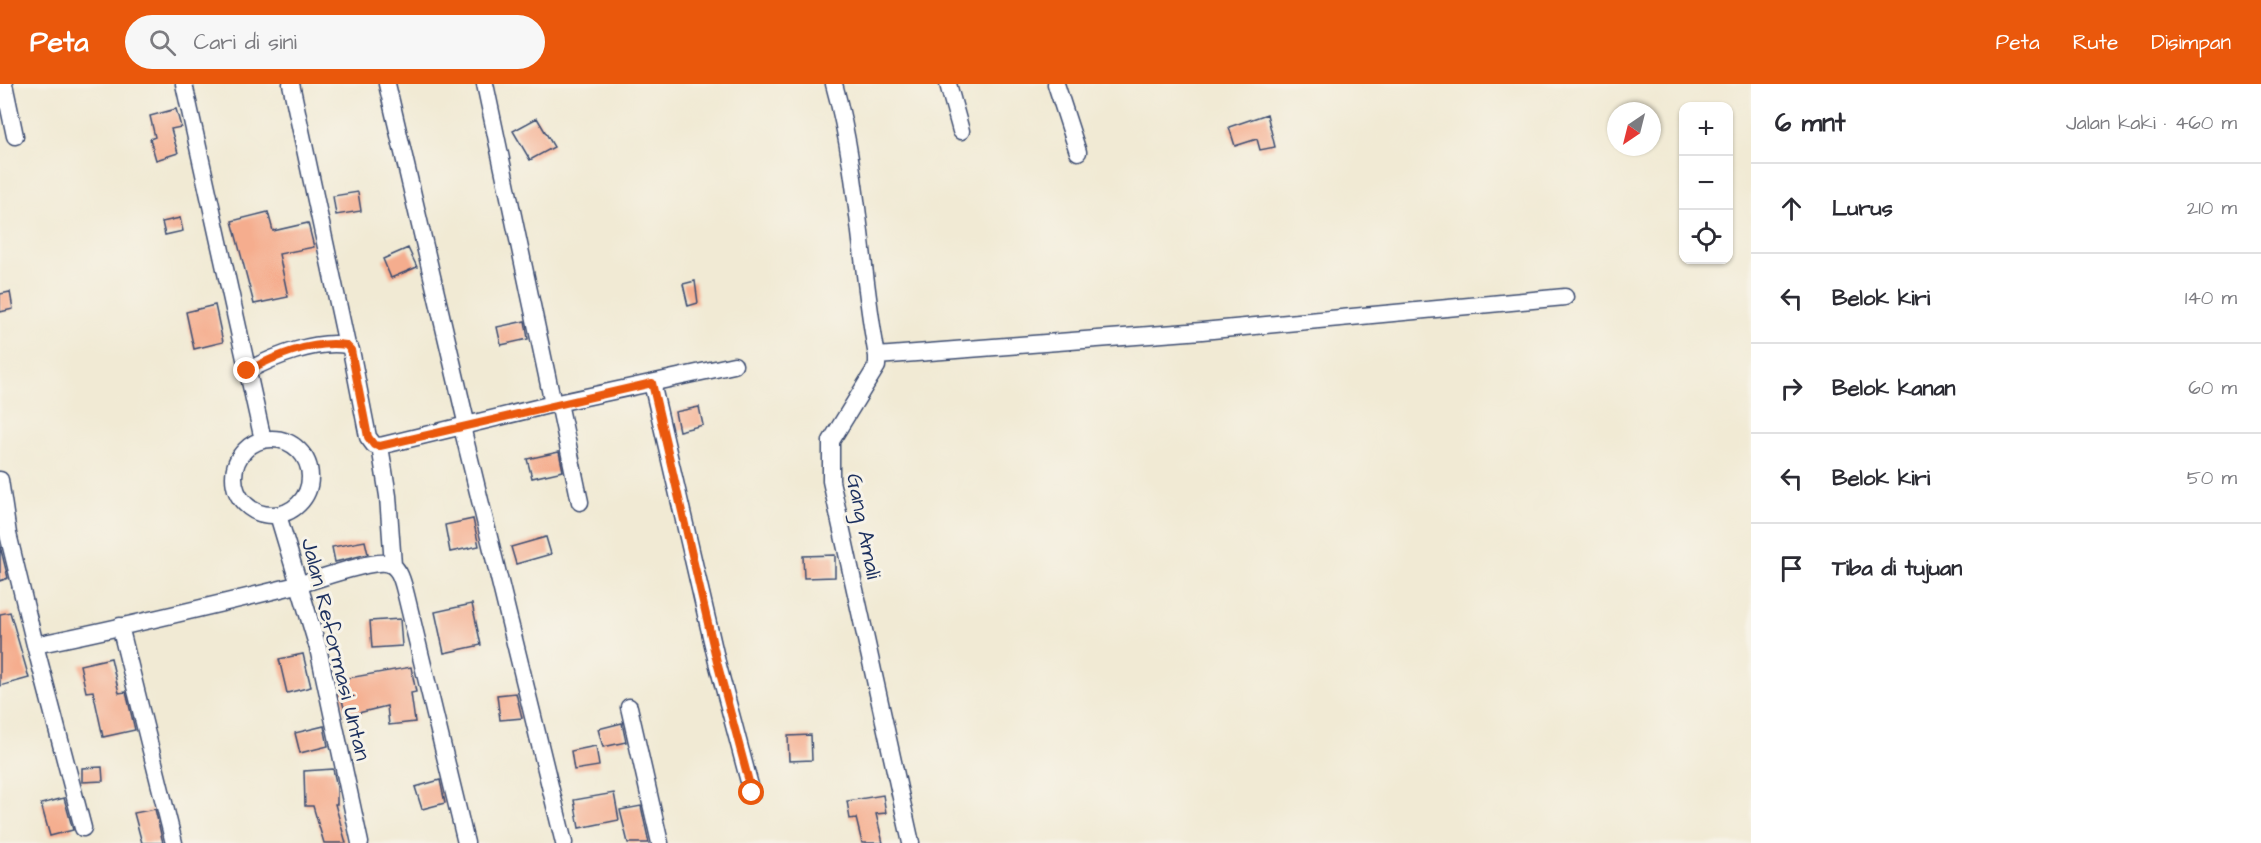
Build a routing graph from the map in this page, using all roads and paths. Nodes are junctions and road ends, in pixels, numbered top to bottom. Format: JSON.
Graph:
{"nodes":[{"id":1,"x":4,"y":84,"type":"edge"},
{"id":2,"x":184,"y":84,"type":"edge"},
{"id":3,"x":291,"y":84,"type":"edge"},
{"id":4,"x":387,"y":84,"type":"edge"},
{"id":5,"x":485,"y":84,"type":"edge"},
{"id":6,"x":834,"y":84,"type":"edge"},
{"id":7,"x":948,"y":84,"type":"edge"},
{"id":8,"x":1056,"y":84,"type":"edge"},
{"id":9,"x":961,"y":131,"type":"dead end"},
{"id":10,"x":15,"y":136,"type":"dead end"},
{"id":11,"x":1078,"y":152,"type":"dead end"},
{"id":12,"x":1565,"y":297,"type":"dead end"},
{"id":13,"x":346,"y":345,"type":"junction"},
{"id":14,"x":877,"y":356,"type":"junction"},
{"id":15,"x":734,"y":365,"type":"dead end"},
{"id":16,"x":247,"y":371,"type":"junction"},
{"id":17,"x":652,"y":383,"type":"junction"},
{"id":18,"x":556,"y":404,"type":"junction"},
{"id":19,"x":464,"y":426,"type":"junction"},
{"id":20,"x":263,"y":440,"type":"junction"},
{"id":21,"x":380,"y":446,"type":"junction"},
{"id":22,"x":0,"y":480,"type":"edge"},
{"id":23,"x":580,"y":502,"type":"dead end"},
{"id":24,"x":278,"y":514,"type":"junction"},
{"id":25,"x":4,"y":536,"type":"edge"},
{"id":26,"x":393,"y":565,"type":"junction"},
{"id":27,"x":301,"y":584,"type":"junction"},
{"id":28,"x":120,"y":626,"type":"junction"},
{"id":29,"x":35,"y":645,"type":"junction"},
{"id":30,"x":629,"y":707,"type":"dead end"},
{"id":31,"x":752,"y":793,"type":"dead end"},
{"id":32,"x":84,"y":828,"type":"dead end"},
{"id":33,"x":174,"y":843,"type":"edge"},
{"id":34,"x":360,"y":843,"type":"edge"},
{"id":35,"x":466,"y":843,"type":"edge"},
{"id":36,"x":564,"y":843,"type":"edge"},
{"id":37,"x":660,"y":843,"type":"edge"},
{"id":38,"x":911,"y":843,"type":"edge"}],
"edges":[{"from":1,"to":10,"type":"street"},
{"from":2,"to":16,"type":"street"},
{"from":3,"to":13,"type":"street"},
{"from":4,"to":19,"type":"street"},
{"from":5,"to":18,"type":"street"},
{"from":6,"to":14,"type":"street","name":"Gang Amali"},
{"from":7,"to":9,"type":"street"},
{"from":8,"to":11,"type":"street"},
{"from":12,"to":14,"type":"street"},
{"from":13,"to":16,"type":"street"},
{"from":13,"to":21,"type":"street"},
{"from":14,"to":38,"type":"street","name":"Gang Amali"},
{"from":15,"to":17,"type":"street"},
{"from":16,"to":20,"type":"street"},
{"from":17,"to":18,"type":"street"},
{"from":17,"to":31,"type":"street"},
{"from":18,"to":19,"type":"street"},
{"from":18,"to":23,"type":"street"},
{"from":19,"to":21,"type":"street"},
{"from":19,"to":36,"type":"street"},
{"from":20,"to":24,"type":"street","name":"Jalan Reformasi Untan"},
{"from":20,"to":24,"type":"street"},
{"from":21,"to":26,"type":"street"},
{"from":22,"to":25,"type":"street"},
{"from":24,"to":27,"type":"street","name":"Jalan Reformasi Untan"},
{"from":25,"to":29,"type":"street"},
{"from":26,"to":27,"type":"street"},
{"from":26,"to":35,"type":"street"},
{"from":27,"to":28,"type":"street"},
{"from":27,"to":34,"type":"street","name":"Jalan Reformasi Untan"},
{"from":28,"to":29,"type":"street"},
{"from":28,"to":33,"type":"street"},
{"from":29,"to":32,"type":"street"},
{"from":30,"to":37,"type":"street"}]}
